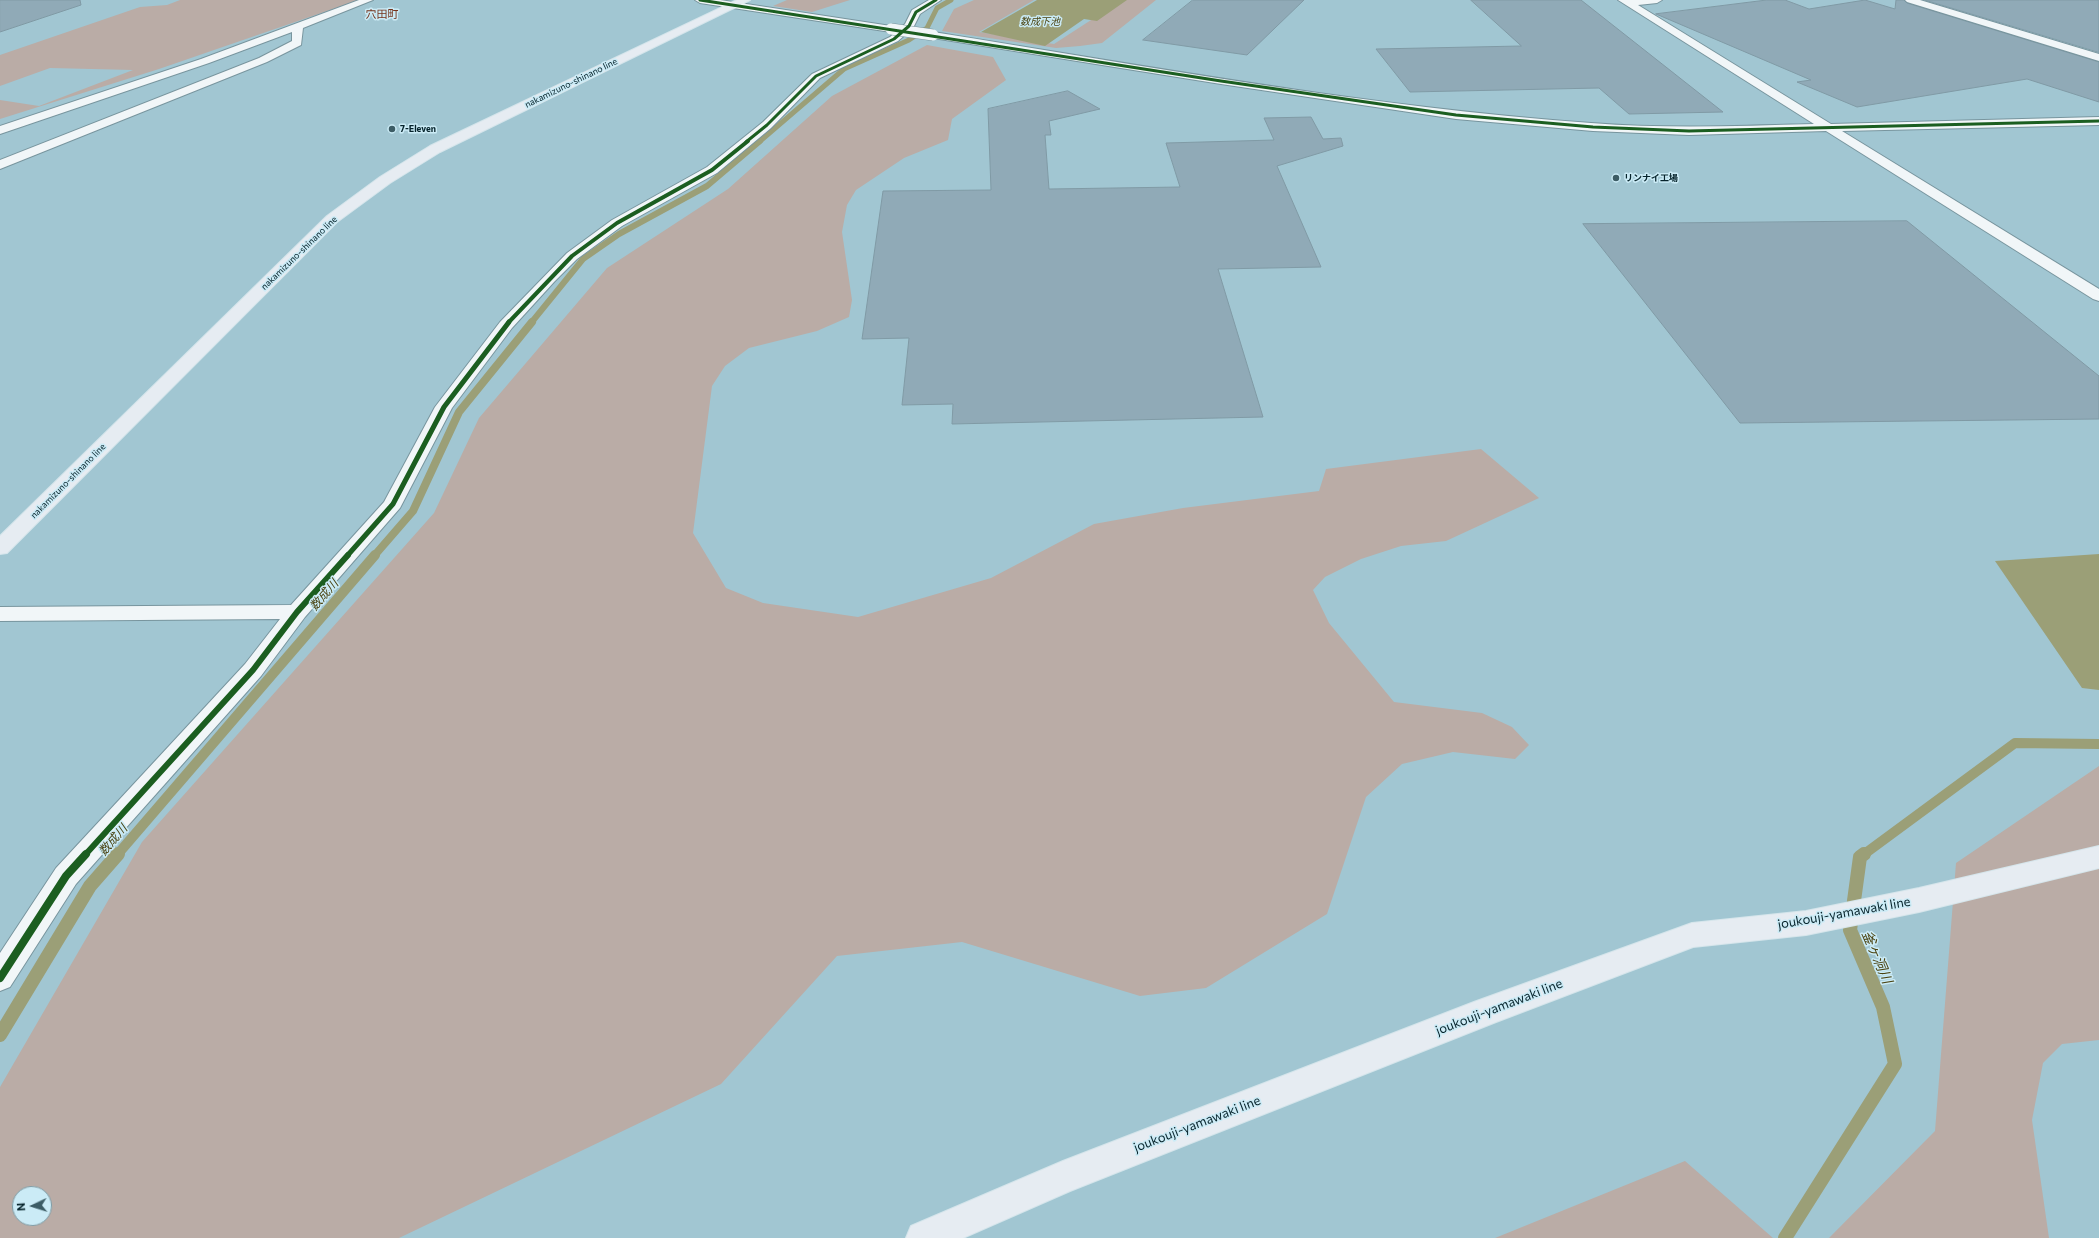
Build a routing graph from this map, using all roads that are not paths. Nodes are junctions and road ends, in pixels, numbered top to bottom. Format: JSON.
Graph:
{"nodes":[{"id":1,"x":368,"y":0,"type":"edge"},
{"id":2,"x":700,"y":0,"type":"edge"},
{"id":3,"x":936,"y":0,"type":"edge"},
{"id":4,"x":1657,"y":0,"type":"edge"},
{"id":5,"x":1910,"y":0,"type":"edge"},
{"id":6,"x":1626,"y":1,"type":"edge"},
{"id":7,"x":738,"y":3,"type":"edge"},
{"id":8,"x":298,"y":27,"type":"junction"},
{"id":9,"x":2099,"y":58,"type":"edge"},
{"id":10,"x":2099,"y":121,"type":"edge"},
{"id":11,"x":1829,"y":128,"type":"junction"},
{"id":12,"x":0,"y":130,"type":"edge"},
{"id":13,"x":0,"y":165,"type":"edge"},
{"id":14,"x":2099,"y":296,"type":"edge"},
{"id":15,"x":0,"y":548,"type":"edge"},
{"id":16,"x":297,"y":612,"type":"junction"},
{"id":17,"x":0,"y":614,"type":"edge"},
{"id":18,"x":2099,"y":857,"type":"edge"},
{"id":19,"x":0,"y":978,"type":"edge"},
{"id":20,"x":923,"y":1238,"type":"edge"}],
"edges":[{"from":1,"to":8,"type":"street"},
{"from":2,"to":7,"type":"street"},
{"from":3,"to":16,"type":"street"},
{"from":4,"to":6,"type":"street"},
{"from":5,"to":9,"type":"street"},
{"from":6,"to":11,"type":"street"},
{"from":7,"to":11,"type":"street","bridge":true},
{"from":7,"to":15,"type":"main road","name":"nakamizuno-shinano line"},
{"from":8,"to":12,"type":"street"},
{"from":8,"to":13,"type":"street"},
{"from":10,"to":11,"type":"street"},
{"from":11,"to":14,"type":"street"},
{"from":16,"to":17,"type":"street"},
{"from":16,"to":19,"type":"street"},
{"from":18,"to":20,"type":"main road","name":"joukouji-yamawaki line"}]}
